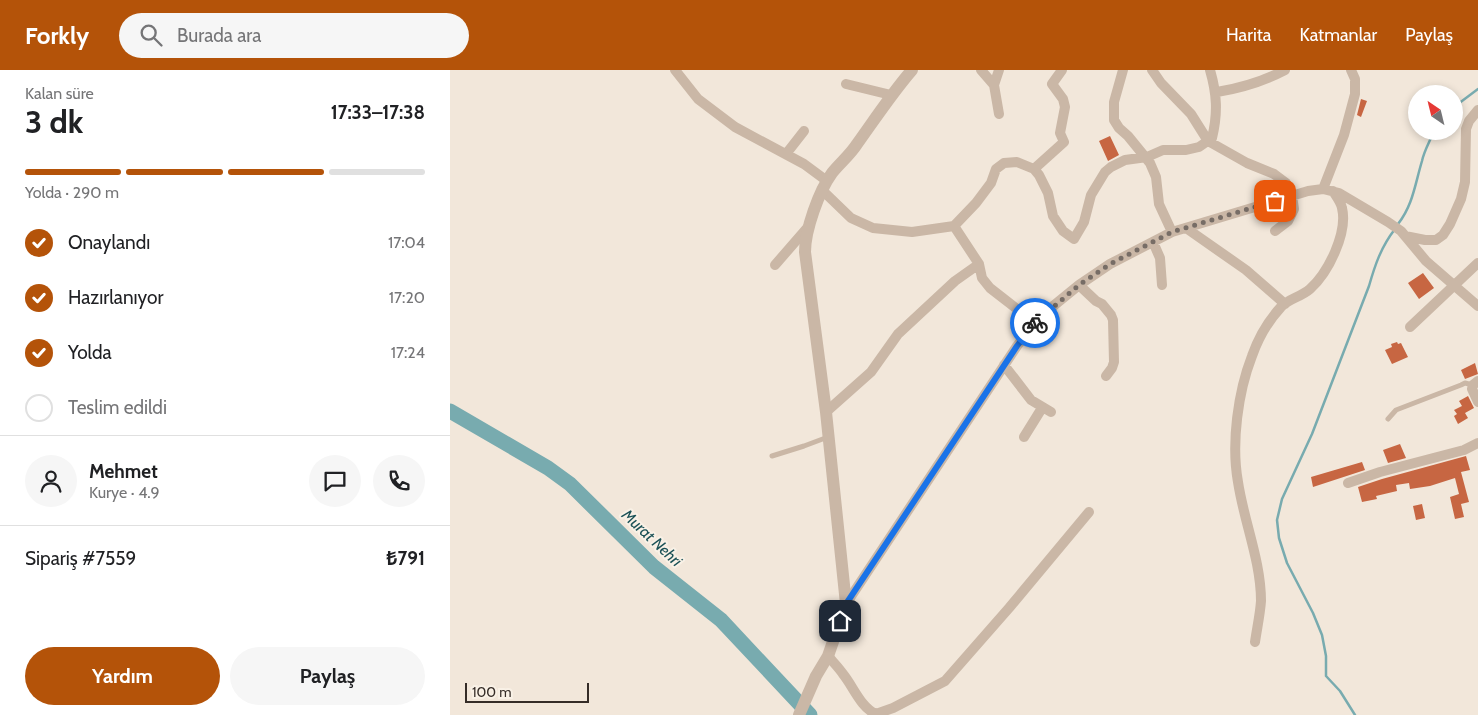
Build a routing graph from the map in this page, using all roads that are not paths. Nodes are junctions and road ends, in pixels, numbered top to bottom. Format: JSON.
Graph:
{"nodes":[{"id":1,"x":675,"y":70,"type":"edge"},
{"id":2,"x":912,"y":70,"type":"edge"},
{"id":3,"x":981,"y":70,"type":"edge"},
{"id":4,"x":999,"y":70,"type":"edge"},
{"id":5,"x":1062,"y":70,"type":"edge"},
{"id":6,"x":1124,"y":70,"type":"edge"},
{"id":7,"x":1152,"y":70,"type":"edge"},
{"id":8,"x":1210,"y":70,"type":"edge"},
{"id":9,"x":1285,"y":70,"type":"edge"},
{"id":10,"x":1351,"y":70,"type":"edge"},
{"id":11,"x":846,"y":84,"type":"dead end"},
{"id":12,"x":994,"y":85,"type":"junction"},
{"id":13,"x":1217,"y":92,"type":"junction"},
{"id":14,"x":891,"y":95,"type":"junction"},
{"id":15,"x":1478,"y":110,"type":"edge"},
{"id":16,"x":999,"y":114,"type":"dead end"},
{"id":17,"x":804,"y":131,"type":"dead end"},
{"id":18,"x":1208,"y":141,"type":"junction"},
{"id":19,"x":786,"y":154,"type":"junction"},
{"id":20,"x":1146,"y":157,"type":"junction"},
{"id":21,"x":1034,"y":170,"type":"junction"},
{"id":22,"x":825,"y":186,"type":"junction"},
{"id":23,"x":1328,"y":190,"type":"junction"},
{"id":24,"x":1292,"y":196,"type":"junction"},
{"id":25,"x":954,"y":226,"type":"junction"},
{"id":26,"x":808,"y":227,"type":"junction"},
{"id":27,"x":1186,"y":228,"type":"junction"},
{"id":28,"x":1275,"y":231,"type":"dead end"},
{"id":29,"x":1172,"y":232,"type":"junction"},
{"id":30,"x":1403,"y":234,"type":"junction"},
{"id":31,"x":1153,"y":242,"type":"junction"},
{"id":32,"x":1478,"y":263,"type":"edge"},
{"id":33,"x":979,"y":264,"type":"junction"},
{"id":34,"x":775,"y":265,"type":"dead end"},
{"id":35,"x":1079,"y":285,"type":"junction"},
{"id":36,"x":1162,"y":285,"type":"dead end"},
{"id":37,"x":1455,"y":286,"type":"junction"},
{"id":38,"x":1285,"y":304,"type":"junction"},
{"id":39,"x":1478,"y":306,"type":"edge"},
{"id":40,"x":1035,"y":323,"type":"junction"},
{"id":41,"x":1410,"y":327,"type":"dead end"},
{"id":42,"x":1004,"y":365,"type":"junction"},
{"id":43,"x":1106,"y":376,"type":"dead end"},
{"id":44,"x":1475,"y":383,"type":"edge"},
{"id":45,"x":1478,"y":402,"type":"edge"},
{"id":46,"x":826,"y":412,"type":"junction"},
{"id":47,"x":1388,"y":419,"type":"dead end"},
{"id":48,"x":828,"y":436,"type":"junction"},
{"id":49,"x":1024,"y":437,"type":"dead end"},
{"id":50,"x":1478,"y":444,"type":"edge"},
{"id":51,"x":772,"y":456,"type":"dead end"},
{"id":52,"x":1348,"y":483,"type":"dead end"},
{"id":53,"x":1089,"y":512,"type":"dead end"},
{"id":54,"x":846,"y":604,"type":"junction"},
{"id":55,"x":1255,"y":642,"type":"dead end"},
{"id":56,"x":828,"y":656,"type":"junction"},
{"id":57,"x":799,"y":715,"type":"edge"}],
"edges":[{"from":1,"to":19,"type":"street"},
{"from":2,"to":14,"type":"street"},
{"from":3,"to":12,"type":"street"},
{"from":4,"to":12,"type":"street"},
{"from":5,"to":21,"type":"street"},
{"from":6,"to":20,"type":"street"},
{"from":7,"to":18,"type":"street"},
{"from":8,"to":13,"type":"street"},
{"from":9,"to":13,"type":"street"},
{"from":10,"to":23,"type":"street"},
{"from":11,"to":14,"type":"street"},
{"from":12,"to":16,"type":"street"},
{"from":13,"to":18,"type":"street"},
{"from":14,"to":22,"type":"street"},
{"from":15,"to":30,"type":"street"},
{"from":17,"to":19,"type":"street"},
{"from":18,"to":20,"type":"street"},
{"from":18,"to":24,"type":"street"},
{"from":19,"to":22,"type":"street"},
{"from":20,"to":21,"type":"street"},
{"from":20,"to":29,"type":"street"},
{"from":21,"to":25,"type":"street"},
{"from":22,"to":25,"type":"street"},
{"from":22,"to":26,"type":"street"},
{"from":23,"to":24,"type":"street"},
{"from":23,"to":30,"type":"street"},
{"from":23,"to":38,"type":"street"},
{"from":24,"to":27,"type":"street"},
{"from":24,"to":28,"type":"street"},
{"from":25,"to":33,"type":"street"},
{"from":26,"to":34,"type":"street"},
{"from":26,"to":46,"type":"street"},
{"from":27,"to":29,"type":"street"},
{"from":27,"to":38,"type":"street"},
{"from":29,"to":31,"type":"street"},
{"from":30,"to":37,"type":"street"},
{"from":31,"to":35,"type":"street"},
{"from":31,"to":36,"type":"street"},
{"from":32,"to":37,"type":"street"},
{"from":33,"to":40,"type":"street"},
{"from":33,"to":46,"type":"street"},
{"from":35,"to":40,"type":"street"},
{"from":35,"to":43,"type":"street"},
{"from":37,"to":39,"type":"street"},
{"from":37,"to":41,"type":"street"},
{"from":38,"to":55,"type":"street"},
{"from":40,"to":42,"type":"street"},
{"from":42,"to":49,"type":"street"},
{"from":42,"to":54,"type":"street"},
{"from":44,"to":45,"type":"street"},
{"from":44,"to":47,"type":"lane"},
{"from":46,"to":48,"type":"street"},
{"from":48,"to":51,"type":"lane"},
{"from":48,"to":54,"type":"street"},
{"from":50,"to":52,"type":"street"},
{"from":53,"to":56,"type":"street"},
{"from":54,"to":56,"type":"street"},
{"from":56,"to":57,"type":"street"}]}
